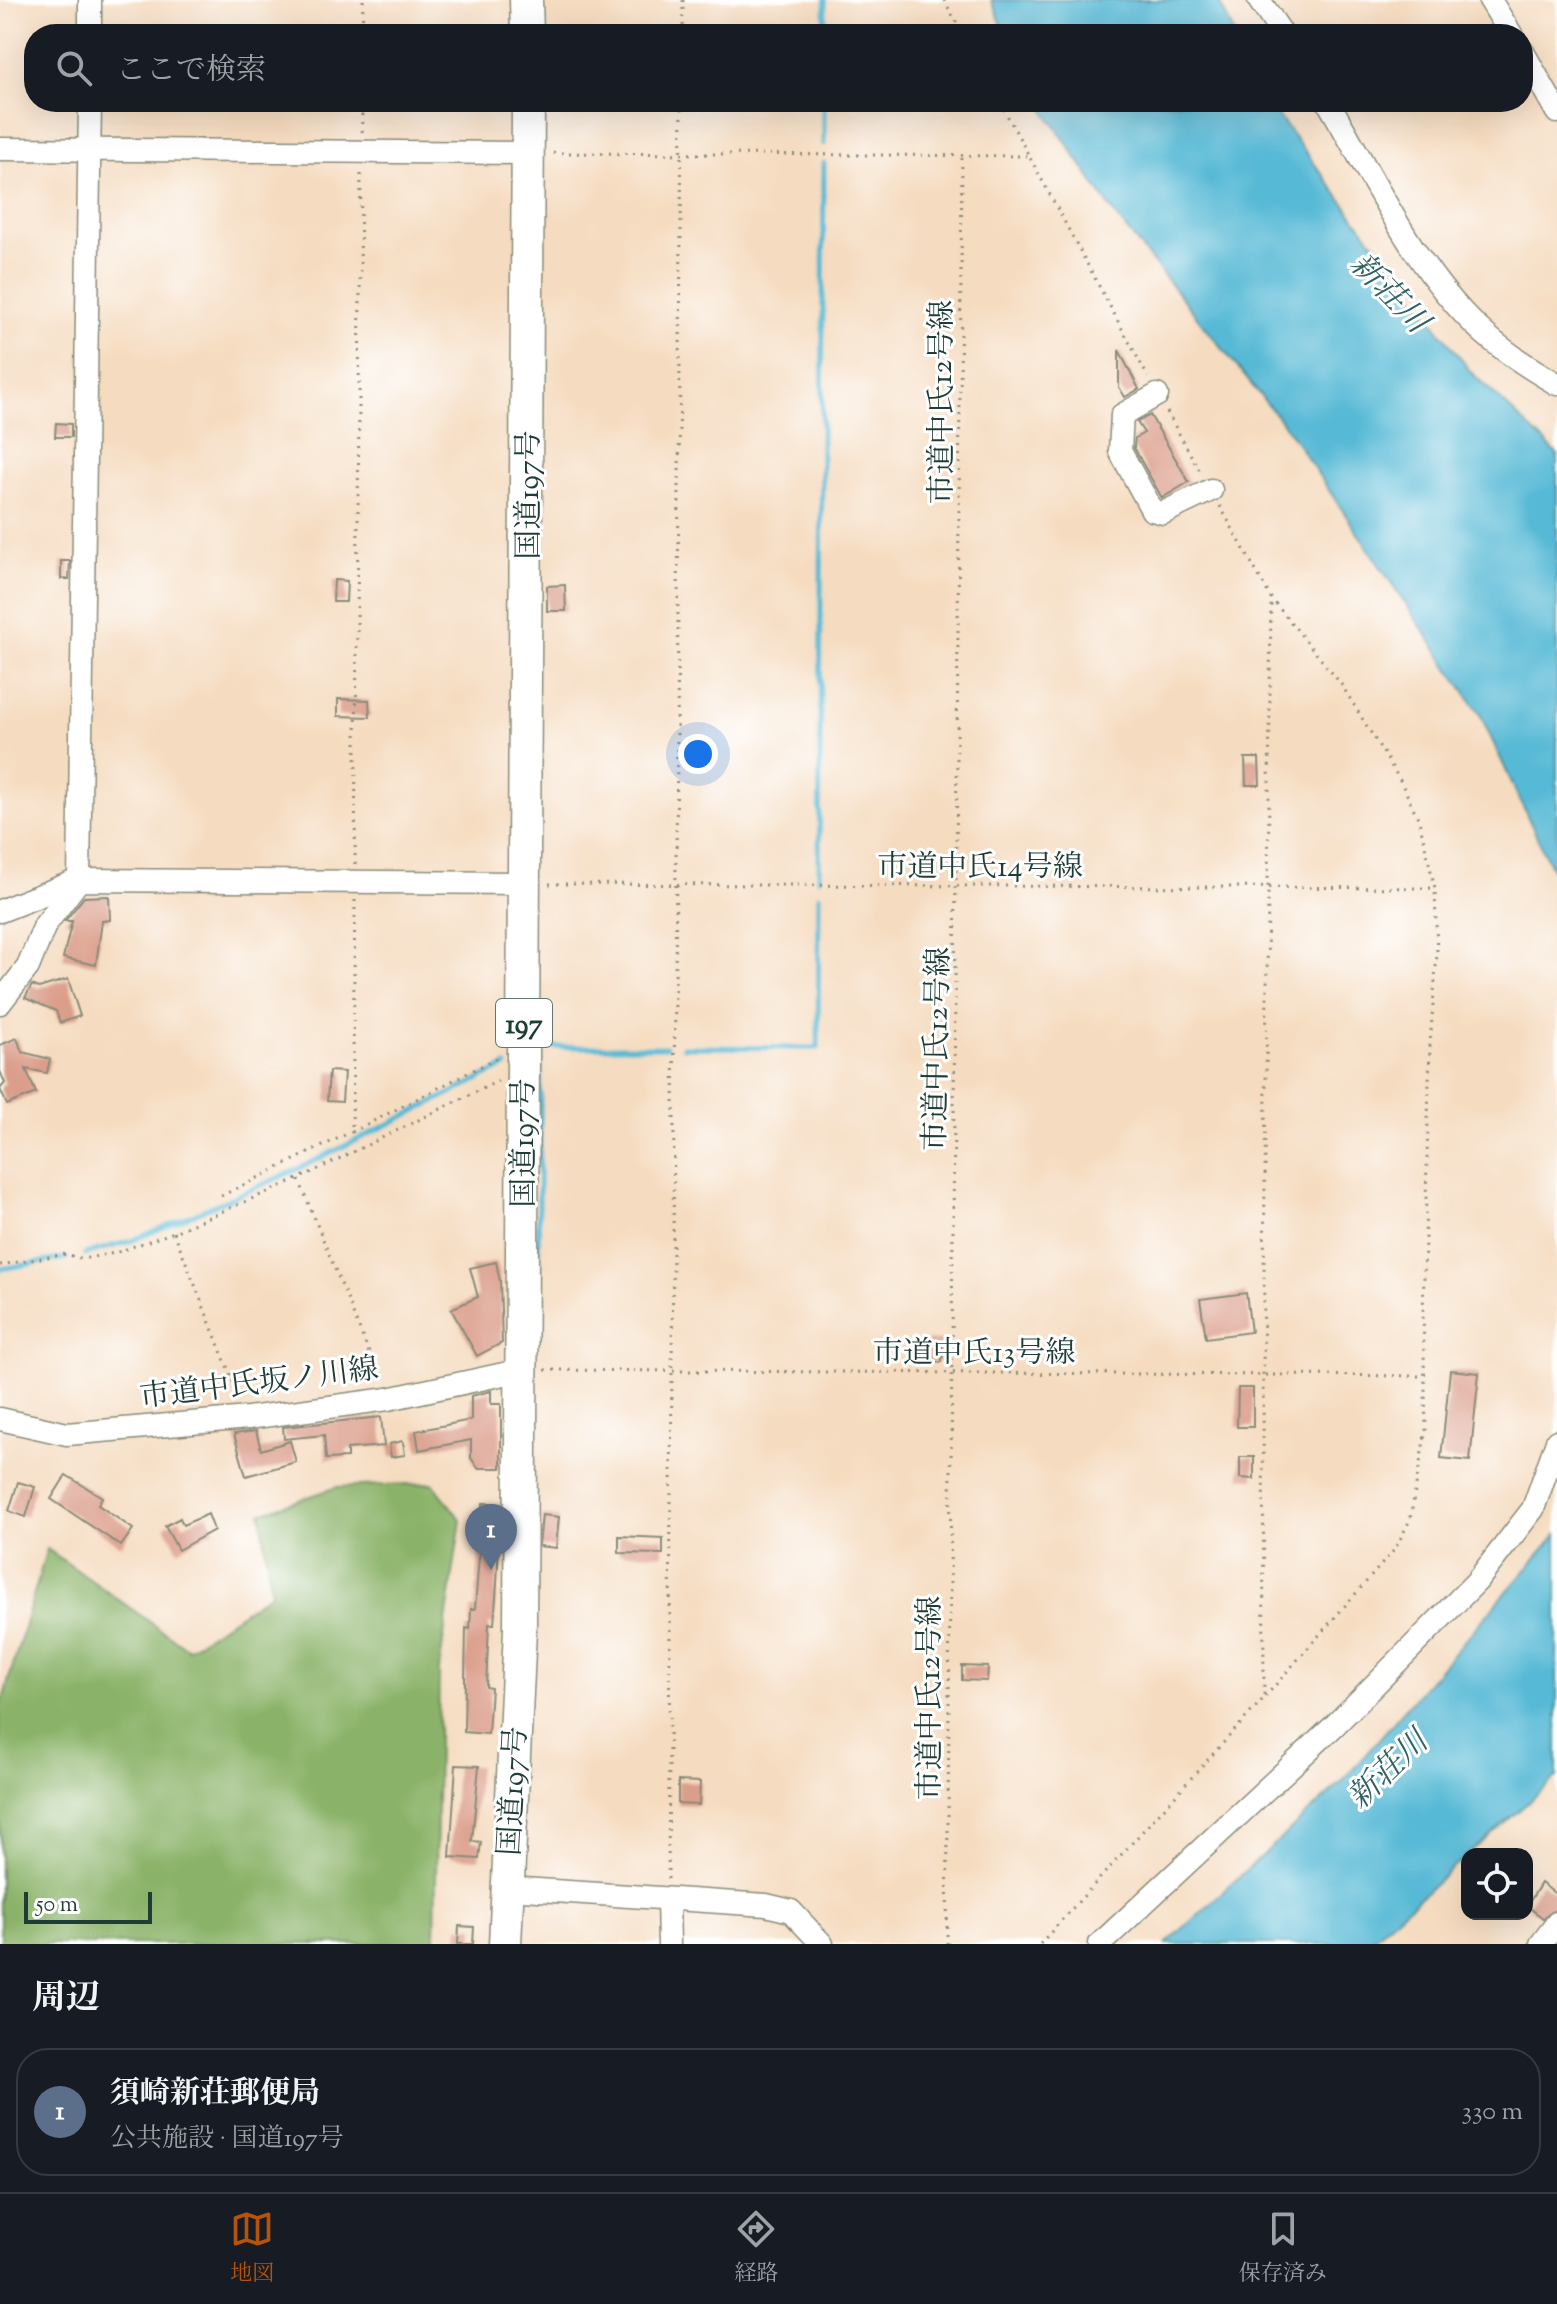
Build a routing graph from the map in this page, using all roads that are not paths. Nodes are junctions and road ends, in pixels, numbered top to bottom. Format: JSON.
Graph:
{"nodes":[{"id":1,"x":90,"y":0,"type":"edge"},
{"id":2,"x":526,"y":0,"type":"edge"},
{"id":3,"x":1259,"y":0,"type":"edge"},
{"id":4,"x":1490,"y":0,"type":"edge"},
{"id":5,"x":90,"y":24,"type":"edge"},
{"id":6,"x":527,"y":24,"type":"edge"},
{"id":7,"x":1275,"y":24,"type":"edge"},
{"id":8,"x":1505,"y":24,"type":"edge"},
{"id":9,"x":1533,"y":70,"type":"edge"},
{"id":10,"x":90,"y":112,"type":"edge"},
{"id":11,"x":528,"y":112,"type":"edge"},
{"id":12,"x":1334,"y":112,"type":"edge"},
{"id":13,"x":1557,"y":112,"type":"edge"},
{"id":14,"x":0,"y":149,"type":"edge"},
{"id":15,"x":89,"y":152,"type":"junction"},
{"id":16,"x":529,"y":153,"type":"junction"},
{"id":17,"x":1557,"y":384,"type":"edge"},
{"id":18,"x":1157,"y":395,"type":"road end"},
{"id":19,"x":1211,"y":490,"type":"road end"},
{"id":20,"x":79,"y":880,"type":"junction"},
{"id":21,"x":525,"y":883,"type":"junction"},
{"id":22,"x":0,"y":911,"type":"edge"},
{"id":23,"x":0,"y":1003,"type":"edge"},
{"id":24,"x":523,"y":1370,"type":"junction"},
{"id":25,"x":0,"y":1419,"type":"edge"},
{"id":26,"x":1557,"y":1441,"type":"edge"},
{"id":27,"x":508,"y":1888,"type":"junction"},
{"id":28,"x":668,"y":1899,"type":"junction"},
{"id":29,"x":1557,"y":1923,"type":"edge"},
{"id":30,"x":505,"y":1944,"type":"edge"},
{"id":31,"x":669,"y":1944,"type":"edge"},
{"id":32,"x":822,"y":1944,"type":"edge"},
{"id":33,"x":1100,"y":1944,"type":"edge"},
{"id":34,"x":1541,"y":1944,"type":"edge"}],
"edges":[{"from":1,"to":5,"type":"street"},
{"from":2,"to":6,"type":"highway"},
{"from":3,"to":7,"type":"street"},
{"from":4,"to":8,"type":"street"},
{"from":9,"to":13,"type":"street"},
{"from":10,"to":15,"type":"street"},
{"from":11,"to":16,"type":"highway","name":"国道197号","number":"197"},
{"from":12,"to":17,"type":"street"},
{"from":14,"to":15,"type":"street"},
{"from":15,"to":16,"type":"street"},
{"from":15,"to":20,"type":"street"},
{"from":16,"to":21,"type":"highway","name":"国道197号","number":"197"},
{"from":18,"to":19,"type":"street"},
{"from":20,"to":21,"type":"street"},
{"from":20,"to":22,"type":"street"},
{"from":20,"to":23,"type":"street"},
{"from":21,"to":24,"type":"highway","name":"国道197号","number":"197"},
{"from":24,"to":25,"type":"street","name":"市道中氏坂ノ川線"},
{"from":24,"to":27,"type":"highway","name":"国道197号","number":"197"},
{"from":26,"to":33,"type":"street"},
{"from":27,"to":28,"type":"street"},
{"from":27,"to":30,"type":"highway","name":"国道197号","number":"197"},
{"from":28,"to":31,"type":"street"},
{"from":28,"to":32,"type":"street"},
{"from":29,"to":34,"type":"street"}]}
